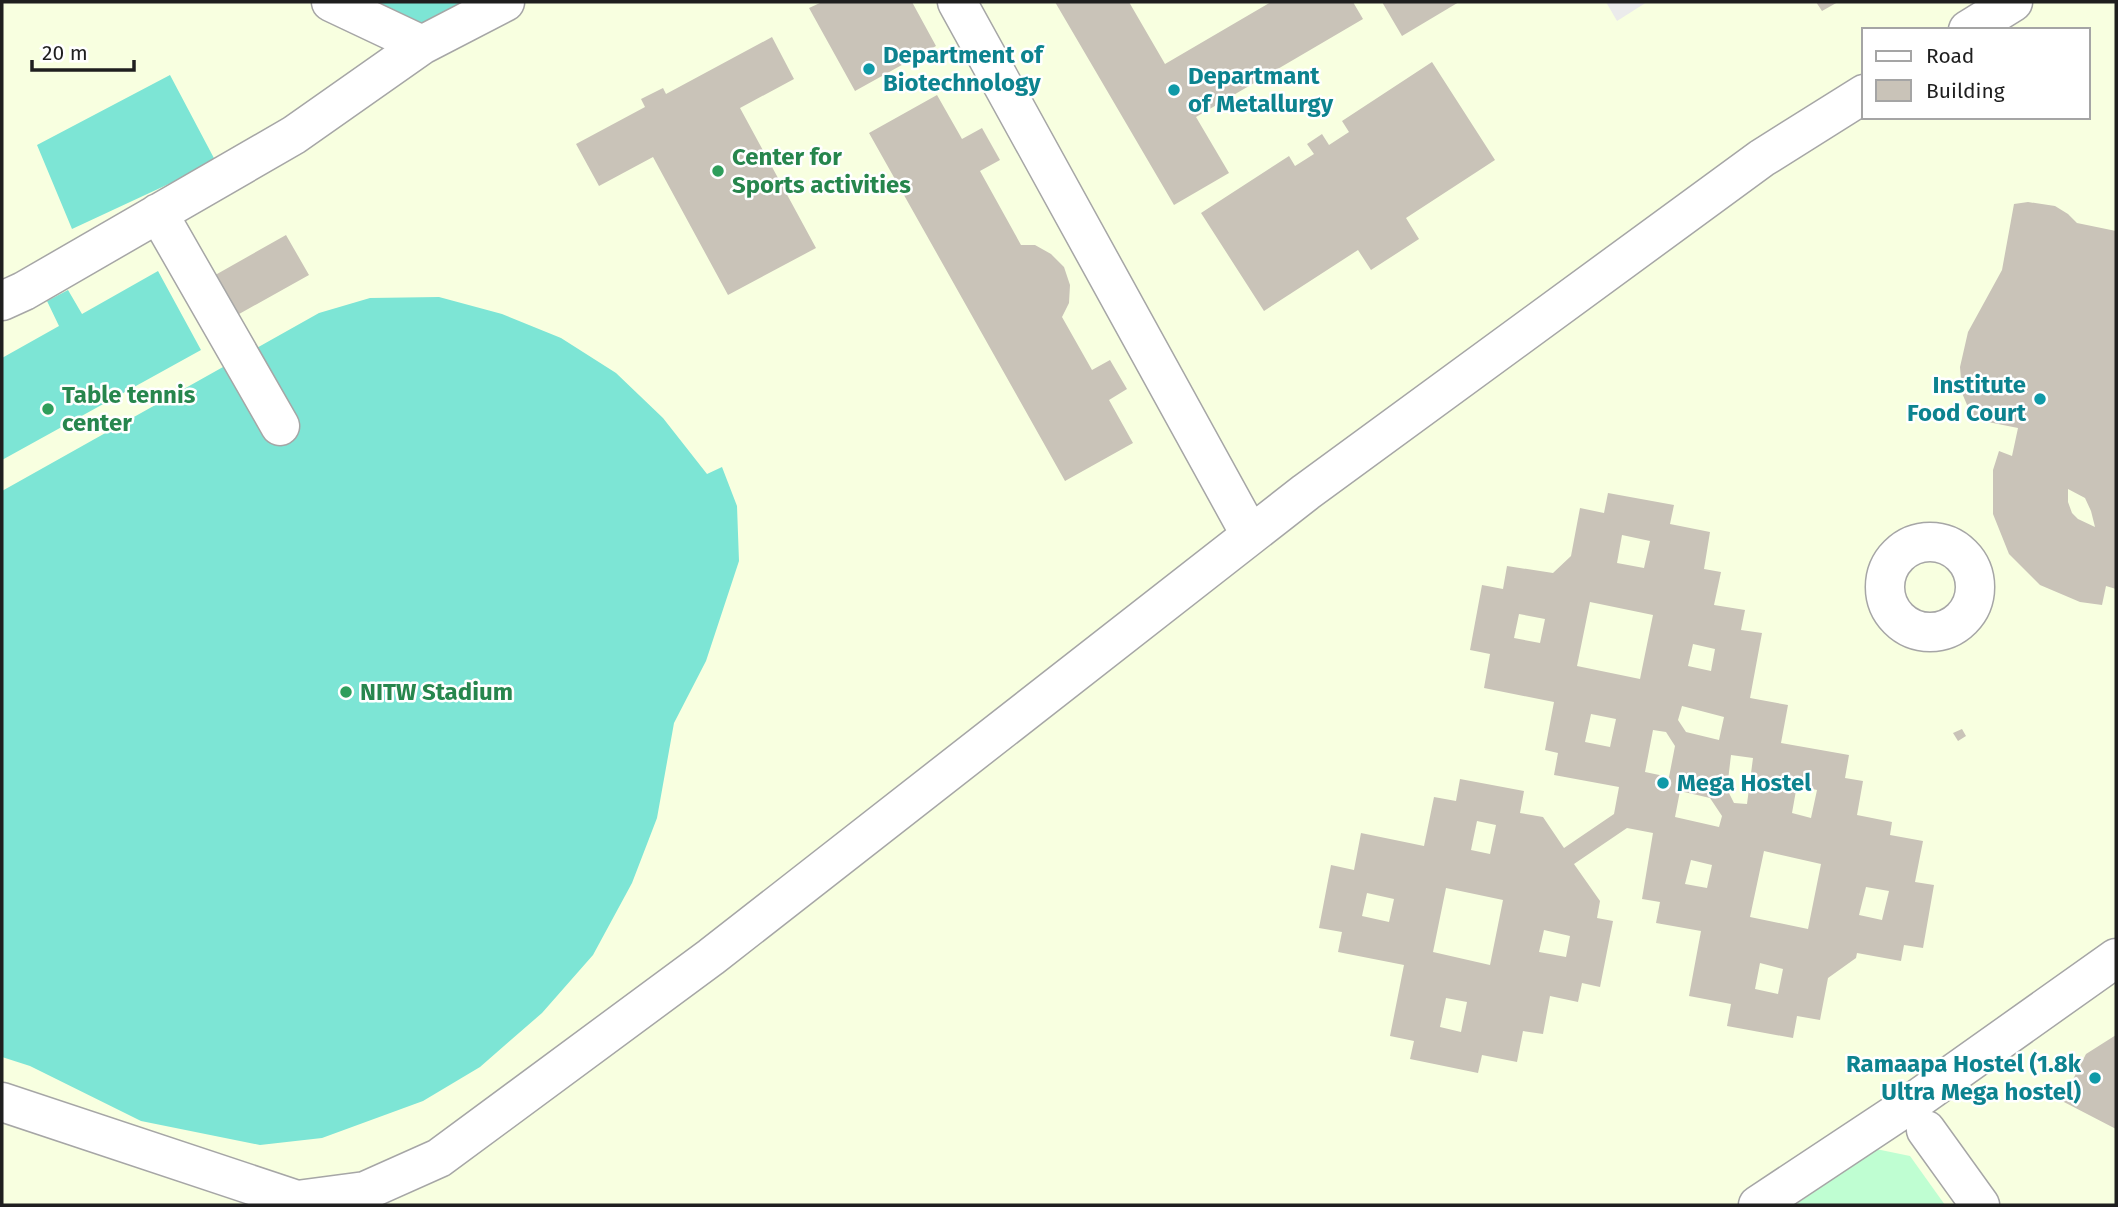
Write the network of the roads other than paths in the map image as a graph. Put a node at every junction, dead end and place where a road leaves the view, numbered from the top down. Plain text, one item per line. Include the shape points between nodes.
1 (331, 2) edge
2 (505, 2) edge
3 (957, 2) edge
4 (2013, 2) edge
5 (1971, 28) edge
6 (422, 45) junction
7 (1862, 95) edge
8 (158, 214) junction
9 (2, 301) edge
10 (280, 426) dead end
11 (1250, 534) junction
12 (2116, 958) edge
13 (2, 1102) edge
14 (1926, 1130) dead end
15 (1758, 1205) edge
16 (1980, 1205) edge

1 - 6 street
2 - 6 street
3 - 11 street
4 - 5 street
6 - 8 street via 294,135
7 - 11 street via 1762,158
8 - 9 street
8 - 10 street
11 - 13 street via 711,957 427,1164 365,1191 297,1199
12 - 15 street
14 - 16 street

